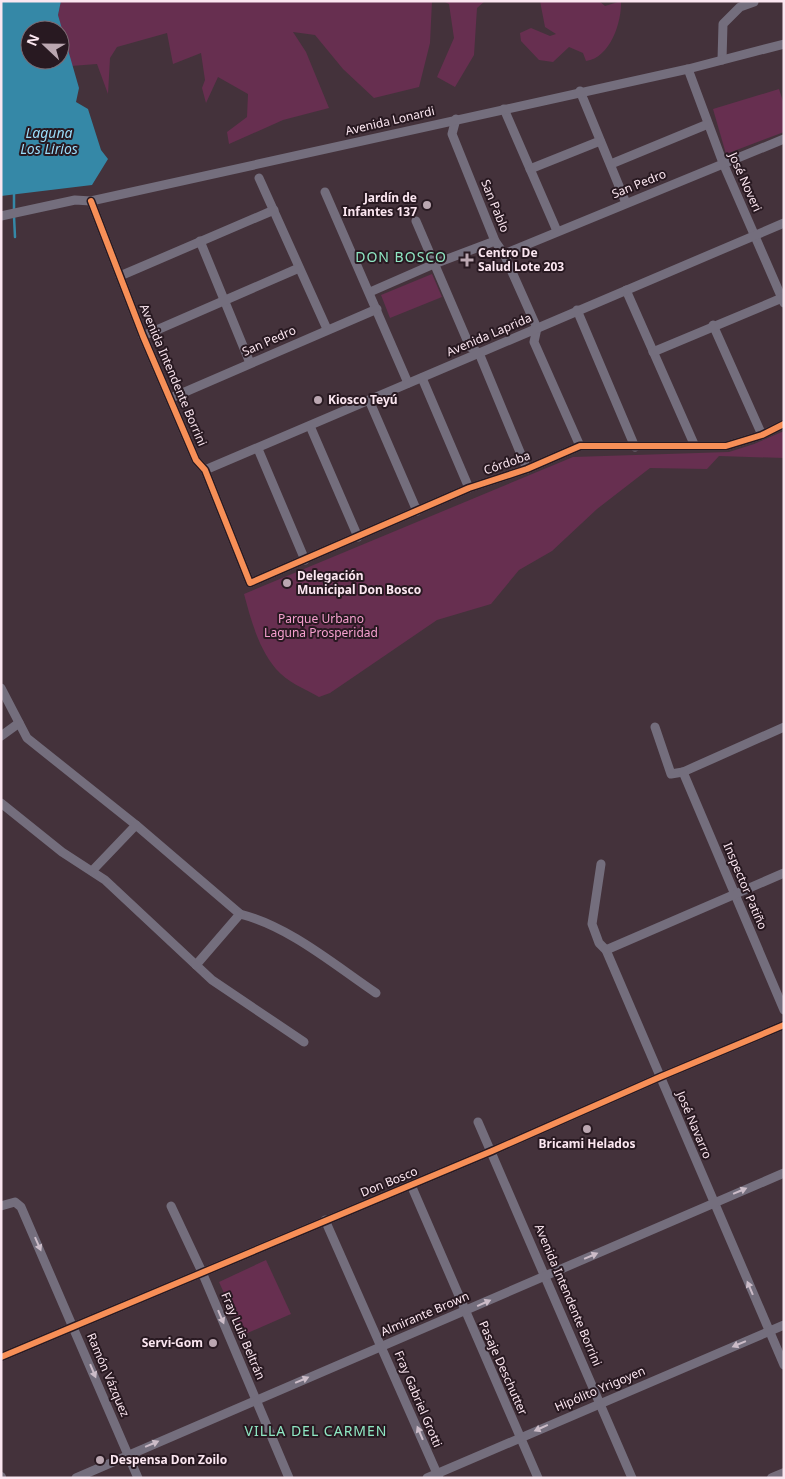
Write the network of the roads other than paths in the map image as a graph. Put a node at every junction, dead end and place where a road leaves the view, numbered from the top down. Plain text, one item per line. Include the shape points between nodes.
1 (754, 2) edge
2 (784, 44) edge
3 (722, 60) junction
4 (688, 69) junction
5 (580, 91) junction
6 (504, 109) junction
7 (456, 118) junction
8 (708, 124) junction
9 (784, 140) edge
10 (600, 141) junction
11 (722, 163) junction
12 (610, 164) junction
13 (530, 169) junction
14 (259, 178) dead end
15 (325, 192) dead end
16 (91, 201) junction
17 (626, 203) junction
18 (274, 210) junction
19 (1, 216) edge
20 (416, 221) dead end
21 (784, 222) edge
22 (557, 231) junction
23 (755, 236) junction
24 (495, 241) junction
25 (200, 242) junction
26 (504, 254) junction
27 (434, 264) junction
28 (299, 268) junction
29 (120, 276) junction
30 (626, 290) junction
31 (370, 292) junction
32 (224, 300) junction
33 (783, 300) edge
34 (377, 309) junction
35 (577, 310) junction
36 (713, 325) junction
37 (537, 328) junction
38 (327, 330) junction
39 (143, 336) junction
40 (653, 352) junction
41 (479, 353) junction
42 (250, 363) junction
43 (422, 378) junction
44 (408, 383) junction
45 (171, 398) junction
46 (369, 400) junction
47 (784, 424) edge
48 (310, 426) junction
49 (762, 435) junction
50 (694, 444) junction
51 (580, 446) junction
52 (635, 447) junction
53 (258, 449) junction
54 (527, 469) junction
55 (205, 470) junction
56 (469, 488) junction
57 (417, 511) junction
58 (358, 537) junction
59 (306, 560) junction
60 (250, 583) joint
61 (1, 688) edge
62 (19, 723) junction
63 (655, 727) dead end
64 (784, 728) edge
65 (1, 736) edge
66 (683, 772) junction
67 (1, 803) edge
68 (136, 825) junction
69 (602, 864) dead end
70 (92, 871) junction
71 (784, 873) edge
72 (735, 894) junction
73 (240, 914) junction
74 (606, 950) junction
75 (196, 965) junction
76 (376, 993) dead end
77 (784, 1010) edge
78 (784, 1025) edge
79 (304, 1042) dead end
80 (660, 1077) junction
81 (478, 1122) dead end
82 (492, 1151) junction
83 (784, 1173) edge
84 (411, 1185) junction
85 (714, 1203) junction
86 (1, 1206) edge
87 (171, 1206) dead end
88 (326, 1220) junction
89 (202, 1272) junction
90 (546, 1275) junction
91 (464, 1312) junction
92 (784, 1325) edge
93 (74, 1326) junction
94 (769, 1332) junction
95 (382, 1346) junction
96 (1, 1357) edge
97 (784, 1365) edge
98 (257, 1399) junction
99 (600, 1402) junction
100 (521, 1437) junction
101 (128, 1454) junction
102 (784, 1473) edge
103 (438, 1476) edge
104 (76, 1478) edge
105 (138, 1478) edge
106 (289, 1478) edge
107 (427, 1478) edge
108 (538, 1478) edge
109 (632, 1478) edge
110 (772, 1478) edge

1 - 3 street via 740,7 723,24
2 - 3 street, Avenida Lonardi
3 - 4 street, Avenida Lonardi
4 - 5 street, Avenida Lonardi
4 - 8 street, José Noveri
5 - 6 street, Avenida Lonardi
5 - 10 street
6 - 7 street, Avenida Lonardi
6 - 13 street
7 - 16 street, Avenida Lonardi
7 - 24 street, San Pablo via 452,134
8 - 11 street, José Noveri
8 - 12 street
9 - 11 street, San Pedro
10 - 12 street
10 - 13 street
11 - 17 street, San Pedro
11 - 23 street, José Noveri
12 - 17 street
13 - 22 street
14 - 18 street
15 - 31 street
16 - 19 street, Avenida Lonardi via 75,200
16 - 29 street, Avenida Intendente Borrini
17 - 22 street, San Pedro
18 - 25 street
18 - 28 street
20 - 27 street
21 - 23 street, Avenida Laprida
22 - 26 street, San Pedro
23 - 30 street, Avenida Laprida
23 - 33 street, José Noveri
24 - 26 street, San Pablo
24 - 27 street
25 - 29 street
25 - 32 street
26 - 37 street, San Pablo
27 - 31 street
27 - 41 street via 470,346
28 - 32 street
28 - 38 street
29 - 39 street, Avenida Intendente Borrini
30 - 35 street, Avenida Laprida
30 - 40 street
31 - 34 street
32 - 39 street
32 - 42 street
33 - 36 street
34 - 38 street, San Pedro
34 - 44 street
35 - 37 street, Avenida Laprida
35 - 52 street
36 - 40 street
36 - 49 street
37 - 41 street, Avenida Laprida
37 - 51 street via 534,342
38 - 42 street, San Pedro
39 - 45 street, Avenida Intendente Borrini
40 - 50 street
41 - 43 street, Avenida Laprida
41 - 54 street
42 - 45 street, San Pedro
43 - 44 street, Avenida Laprida
43 - 56 street
44 - 46 street, Avenida Laprida
45 - 55 street, Avenida Intendente Borrini via 196,460
46 - 48 street, Avenida Laprida
46 - 57 street
47 - 49 street, Córdoba
48 - 53 street, Avenida Laprida
48 - 58 street
49 - 50 street, Córdoba via 726,446
50 - 52 street, Córdoba
51 - 52 street, Córdoba
51 - 54 street, Córdoba
53 - 55 street, Avenida Laprida
53 - 59 street
54 - 56 street, Córdoba
55 - 60 street, Avenida Intendente Borrini
56 - 57 street, Córdoba
57 - 58 street, Córdoba
58 - 59 street, Córdoba
59 - 60 street, Córdoba
61 - 62 street
62 - 65 street
62 - 68 street via 27,738
63 - 66 street via 671,774
64 - 66 street
66 - 72 street, Inspector Patiño
67 - 70 street via 62,852
68 - 70 street
68 - 73 street
69 - 74 street, José Navarro via 592,924 599,943
70 - 75 street via 106,880
71 - 72 street
72 - 74 street
72 - 77 street, Inspector Patiño
73 - 75 street
73 - 76 street via 259,919 290,936
74 - 80 street, José Navarro
75 - 79 street via 212,980
78 - 80 street, Don Bosco
80 - 82 street, Don Bosco
80 - 85 street, José Navarro
81 - 82 street, Avenida Intendente Borrini
82 - 84 street, Don Bosco
82 - 90 street, Avenida Intendente Borrini
85 -> 83 street, Almirante Brown
84 - 88 street, Don Bosco
84 - 91 street, Pasaje Deschutter
90 -> 85 street, Almirante Brown
94 -> 85 street, José Navarro
86 -> 93 street, Ramón Vázquez via 15,1202 21,1207
87 - 89 street, Fray Luis Beltrán
88 - 89 street, Don Bosco
88 - 95 street, Fray Gabriel Grotti
89 - 93 street, Don Bosco
89 -> 98 street, Fray Luis Beltrán
91 -> 90 street, Almirante Brown
90 - 99 street, Avenida Intendente Borrini
91 - 95 street, Almirante Brown
91 - 100 street, Pasaje Deschutter
92 - 94 street, Hipólito Yrigoyen
93 - 96 street, Don Bosco
93 -> 101 street, Ramón Vázquez
94 - 97 street, José Navarro
94 -> 99 street, Hipólito Yrigoyen
98 -> 95 street, Almirante Brown
103 -> 95 street, Fray Gabriel Grotti
101 -> 98 street, Almirante Brown
98 - 106 street, Fray Luis Beltrán
99 -> 100 street, Hipólito Yrigoyen
99 - 109 street, Avenida Intendente Borrini
100 - 103 street, Hipólito Yrigoyen
100 - 108 street, Pasaje Deschutter
101 - 104 street, Almirante Brown
101 - 105 street, Ramón Vázquez
102 - 110 main road
103 - 107 street, Hipólito Yrigoyen

